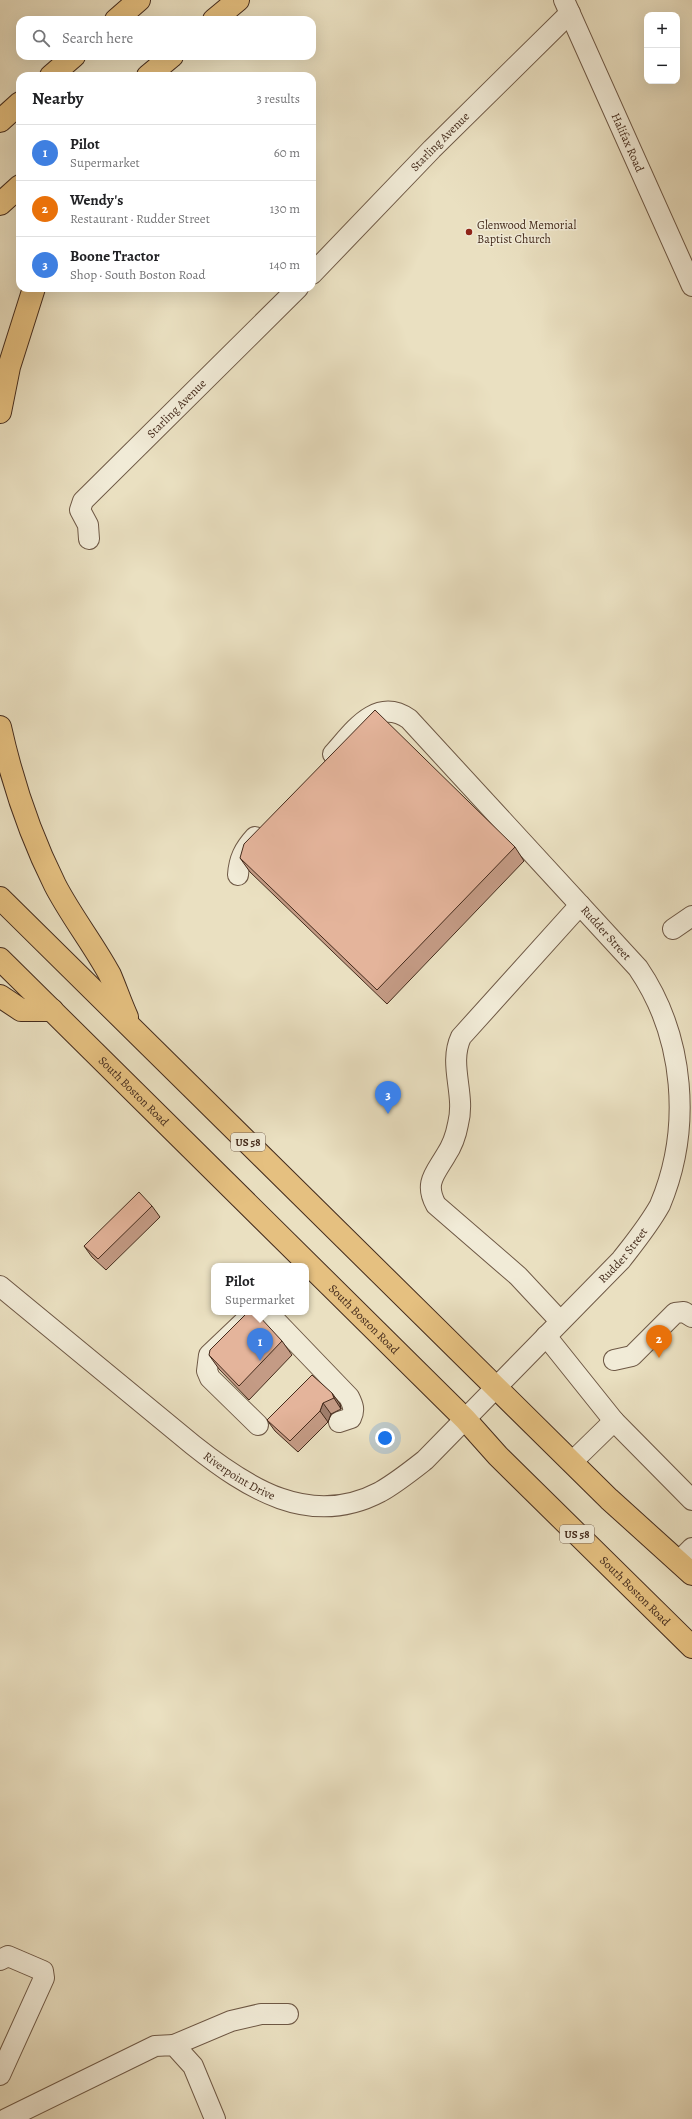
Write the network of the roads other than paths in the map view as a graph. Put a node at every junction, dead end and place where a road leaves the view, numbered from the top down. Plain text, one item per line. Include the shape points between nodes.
1 (139, 0) edge
2 (238, 0) edge
3 (245, 0) edge
4 (567, 7) edge
5 (121, 16) edge
6 (219, 16) edge
7 (228, 16) edge
8 (69, 60) edge
9 (167, 60) edge
10 (183, 60) edge
11 (56, 72) edge
12 (153, 72) edge
13 (171, 72) edge
14 (16, 107) edge
15 (0, 121) edge
16 (16, 190) edge
17 (0, 204) edge
18 (316, 270) edge
19 (692, 286) edge
20 (33, 292) edge
21 (294, 292) edge
22 (0, 412) edge
23 (89, 539) dead end
24 (0, 727) edge
25 (321, 768) edge
26 (268, 824) edge
27 (238, 876) dead end
28 (0, 898) edge
29 (580, 905) junction
30 (692, 916) edge
31 (673, 929) dead end
32 (0, 959) edge
33 (0, 996) edge
34 (52, 1010) junction
35 (130, 1026) junction
36 (307, 1263) edge
37 (309, 1265) edge
38 (0, 1286) edge
39 (253, 1315) edge
40 (268, 1315) edge
41 (692, 1316) edge
42 (560, 1321) junction
43 (546, 1336) junction
44 (614, 1360) dead end
45 (496, 1387) junction
46 (465, 1419) junction
47 (614, 1420) junction
48 (338, 1422) dead end
49 (258, 1425) dead end
50 (572, 1462) junction
51 (692, 1500) edge
52 (688, 1561) edge
53 (692, 1647) edge
54 (0, 1960) edge
55 (288, 2014) dead end
56 (174, 2045) junction
57 (0, 2075) edge
58 (6, 2119) edge
59 (215, 2119) edge

1 - 5 highway
2 - 6 highway
3 - 7 highway
4 - 18 street, Starling Avenue
4 - 19 street, Halifax Road
8 - 11 highway
9 - 12 highway
10 - 13 highway
14 - 15 highway
16 - 17 highway
20 - 22 highway via 9,367
21 - 23 street, Starling Avenue via 83,501 80,510 88,525
24 - 35 highway via 20,800 39,850 55,885 110,975
25 - 29 street, Rudder Street via 363,721 384,711 402,714
26 - 27 street via 243,853
28 - 35 highway, US 58
29 - 42 street, Rudder Street via 638,968 663,1010 679,1059 684,1116 672,1178 647,1227 621,1260
29 - 42 street via 461,1037 456,1048 455,1060 461,1098 460,1118 447,1155 434,1173 430,1184 436,1205 518,1276
30 - 31 street
32 - 34 highway, South Boston Road
33 - 34 highway via 22,1010
34 - 36 highway, South Boston Road / US 58
35 - 45 highway, US 58
37 - 46 highway, South Boston Road / US 58
38 - 46 street, Riverpoint Drive via 219,1465 274,1497 318,1506 355,1501 379,1492 425,1460
39 - 49 street via 209,1355 207,1371 210,1378
40 - 48 street via 349,1397 354,1412 351,1418
41 - 44 street via 684,1312 675,1313 632,1356
42 - 43 street, Rudder Street
43 - 45 street, Rudder Street
43 - 47 street
45 - 46 street, Riverpoint Drive
45 - 50 highway, US 58
46 - 53 highway, South Boston Road / US 58 via 498,1456
47 - 50 street
47 - 51 street
50 - 52 highway, US 58 via 609,1499
54 - 57 street via 8,1956 44,1971 44,1978
55 - 56 street via 261,2014 232,2021
56 - 58 street via 155,2046
56 - 59 street via 193,2066

